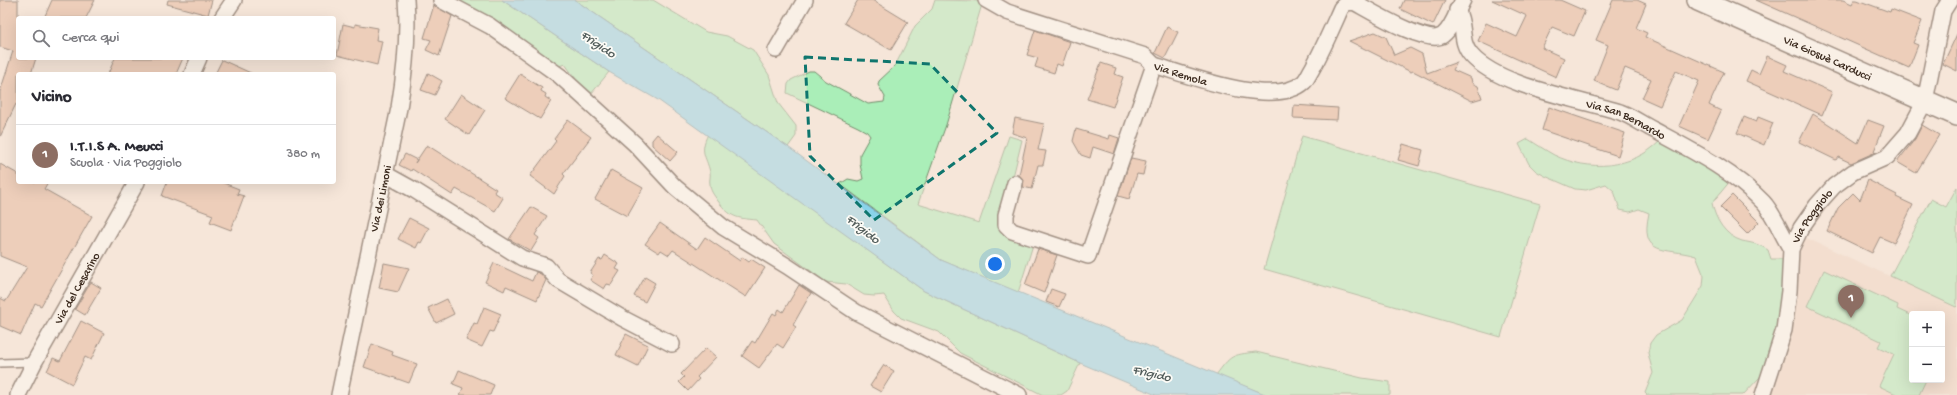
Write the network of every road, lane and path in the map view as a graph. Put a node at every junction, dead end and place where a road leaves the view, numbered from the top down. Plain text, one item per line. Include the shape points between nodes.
1 (234, 0) edge
2 (406, 0) edge
3 (441, 0) edge
4 (805, 0) edge
5 (986, 0) edge
6 (1698, 0) edge
7 (1944, 4) edge
8 (1460, 5) edge
9 (223, 16) edge
10 (776, 50) dead end
11 (198, 60) edge
12 (1154, 65) junction
13 (193, 72) edge
14 (1925, 101) junction
15 (1957, 114) edge
16 (385, 174) junction
17 (1015, 183) dead end
18 (136, 184) edge
19 (1791, 250) junction
20 (672, 344) dead end
21 (35, 361) junction
22 (0, 363) edge
23 (18, 395) edge
24 (339, 395) edge
25 (1019, 395) edge
26 (1764, 395) edge

1 - 9 street
2 - 16 street, Via dei Limoni via 408,24 403,82
3 - 25 street via 490,26 560,76 635,144 675,187 723,226 856,312
4 - 10 street
5 - 12 street via 1007,12 1145,56
6 - 14 main road, Via Giosuè Carducci
7 - 14 street, Via Poggiolo
8 - 12 street, Via Remola via 1446,32 1442,36 1434,37 1403,28 1354,2 1346,3 1341,8 1320,55 1304,82 1287,91 1243,90
8 - 19 street, Via San Bernardo via 1463,43 1482,65 1506,78 1621,113 1727,172 1764,203
11 - 13 street
12 - 17 street, Via Remola via 1088,256 1012,231 1006,226 1006,215
14 - 15 main road, Via Giosuè Carducci
14 - 19 street, Via Poggiolo via 1908,133 1887,157 1844,178 1817,205 1800,228
16 - 20 street via 522,258 546,266 558,280 622,318
16 - 24 street, Via dei Limoni
18 - 21 street, Via del Cesarino
19 - 26 street, Via Poggiolo via 1784,330
21 - 22 lane
21 - 23 street, Via del Cesarino

